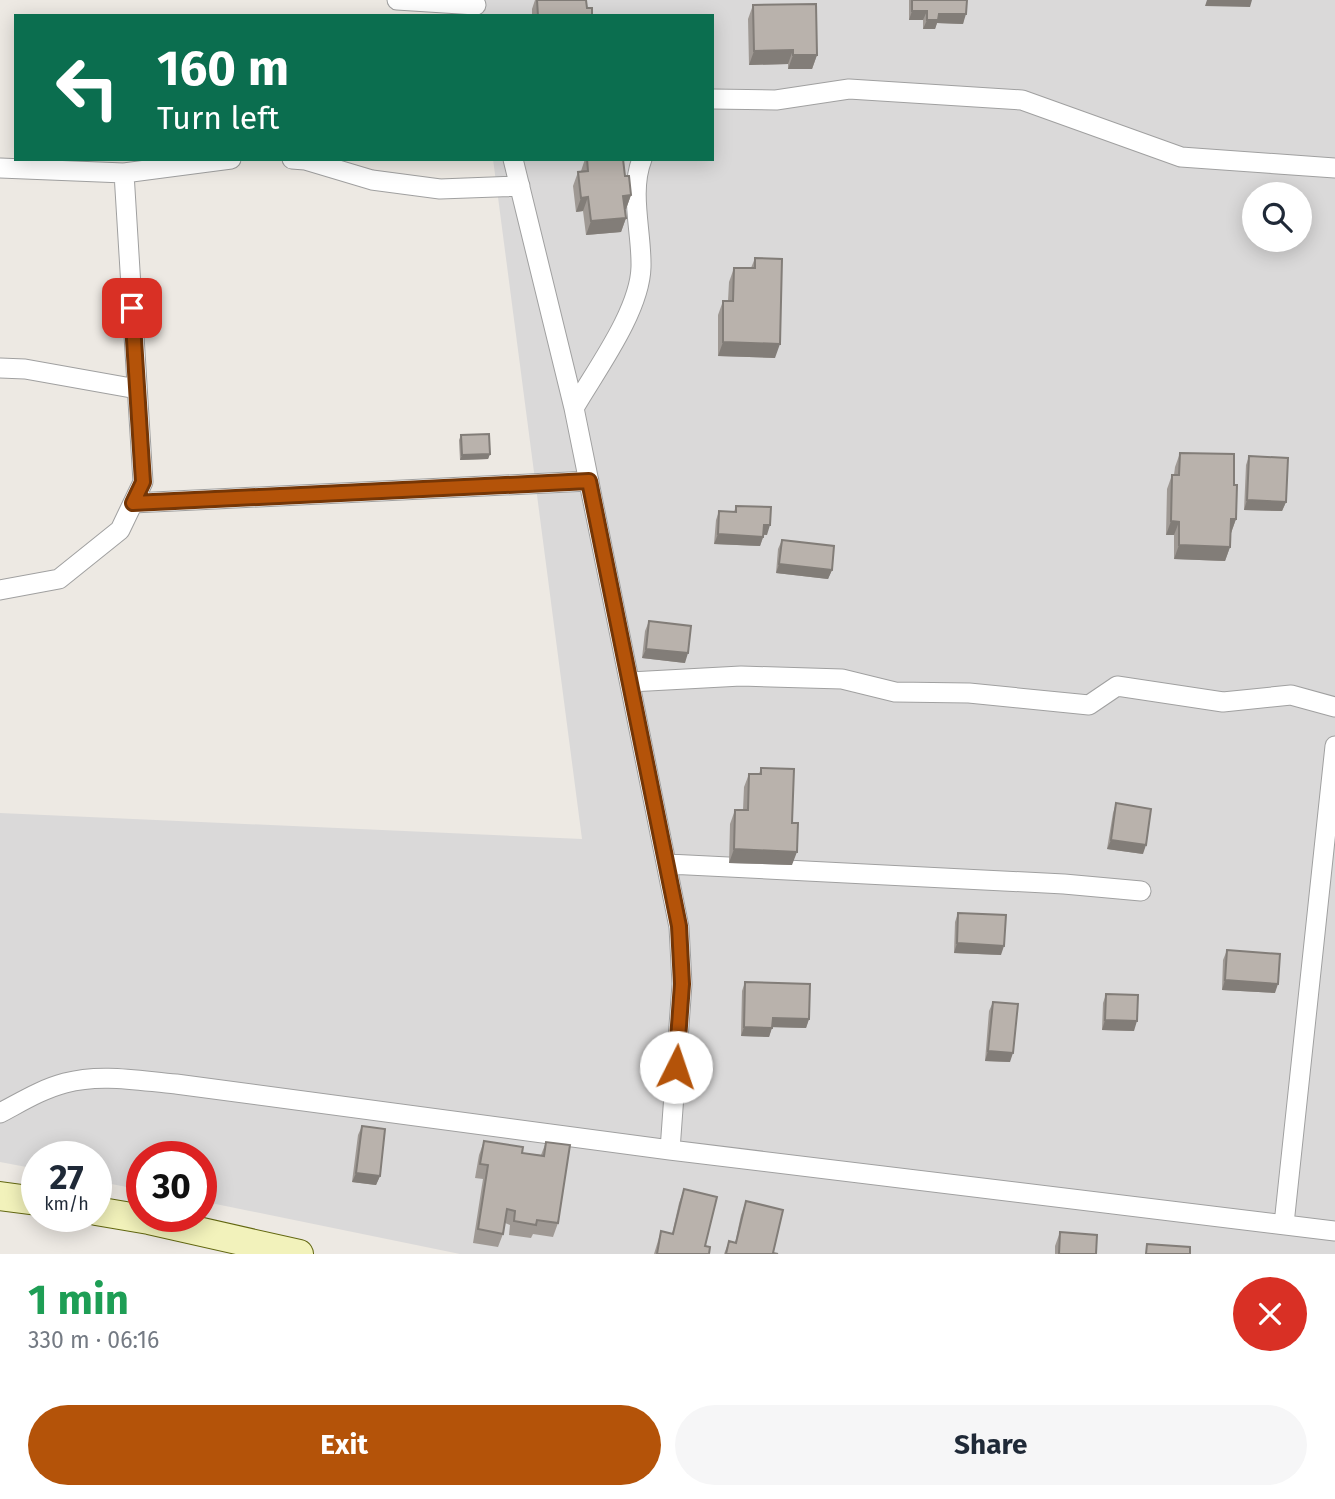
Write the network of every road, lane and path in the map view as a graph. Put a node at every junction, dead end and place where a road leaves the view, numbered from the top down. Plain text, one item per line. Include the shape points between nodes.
1 (397, 0) edge
2 (476, 7) edge
3 (714, 99) edge
4 (216, 161) edge
5 (308, 161) edge
6 (514, 161) edge
7 (642, 161) edge
8 (0, 168) edge
9 (1335, 168) edge
10 (124, 173) junction
11 (520, 186) junction
12 (0, 368) edge
13 (137, 389) junction
14 (574, 408) junction
15 (589, 481) junction
16 (133, 503) junction
17 (0, 590) edge
18 (630, 682) junction
19 (1335, 707) edge
20 (1335, 746) edge
21 (668, 864) junction
22 (1141, 891) dead end
23 (0, 1113) edge
24 (670, 1150) junction
25 (0, 1196) edge
26 (21, 1198) edge
27 (112, 1214) edge
28 (1284, 1224) junction
29 (1335, 1231) edge
30 (299, 1254) edge

1 - 2 street
3 - 9 street via 776,100 849,89 1022,100 1181,157
4 - 10 street
5 - 11 street via 372,180 440,189
6 - 11 street
7 - 14 street via 636,196 641,270 636,294 625,323
8 - 10 street
10 - 13 street
11 - 14 street
12 - 13 street
13 - 16 street via 143,482
14 - 15 street
15 - 16 street
15 - 18 street
16 - 17 street via 120,530 59,579
18 - 19 street via 842,679 895,692 969,693 1089,705 1117,686 1223,702 1291,695
18 - 21 street
20 - 28 street
21 - 22 street
21 - 24 street via 679,926 682,984
23 - 24 street via 68,1082 116,1079
24 - 28 street
25 - 26 street
27 - 30 street
28 - 29 street

